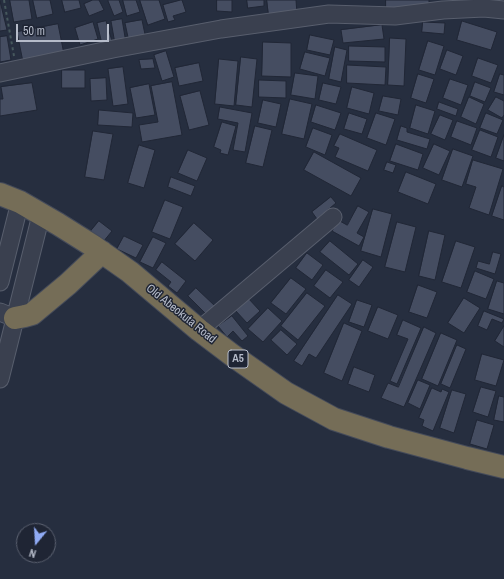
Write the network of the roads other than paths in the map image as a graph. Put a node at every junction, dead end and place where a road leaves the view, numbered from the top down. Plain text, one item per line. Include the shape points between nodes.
1 (504, 10) edge
2 (8, 71) edge
3 (0, 194) edge
4 (20, 202) junction
5 (41, 215) junction
6 (333, 217) dead end
7 (102, 252) junction
8 (0, 282) edge
9 (8, 315) edge
10 (199, 330) junction
11 (0, 379) edge
12 (504, 467) edge

1 - 2 street via 443,10 395,16 329,14 221,29
3 - 4 highway, Old Abeokuta Road / A5
4 - 5 highway, Old Abeokuta Road / A5
4 - 8 street
5 - 7 highway, Old Abeokuta Road / A5
5 - 9 street
6 - 10 street
7 - 9 highway via 32,314
7 - 10 highway, Old Abeokuta Road / A5
9 - 11 street
10 - 12 highway, Old Abeokuta Road / A5 via 286,393 334,419 389,437

